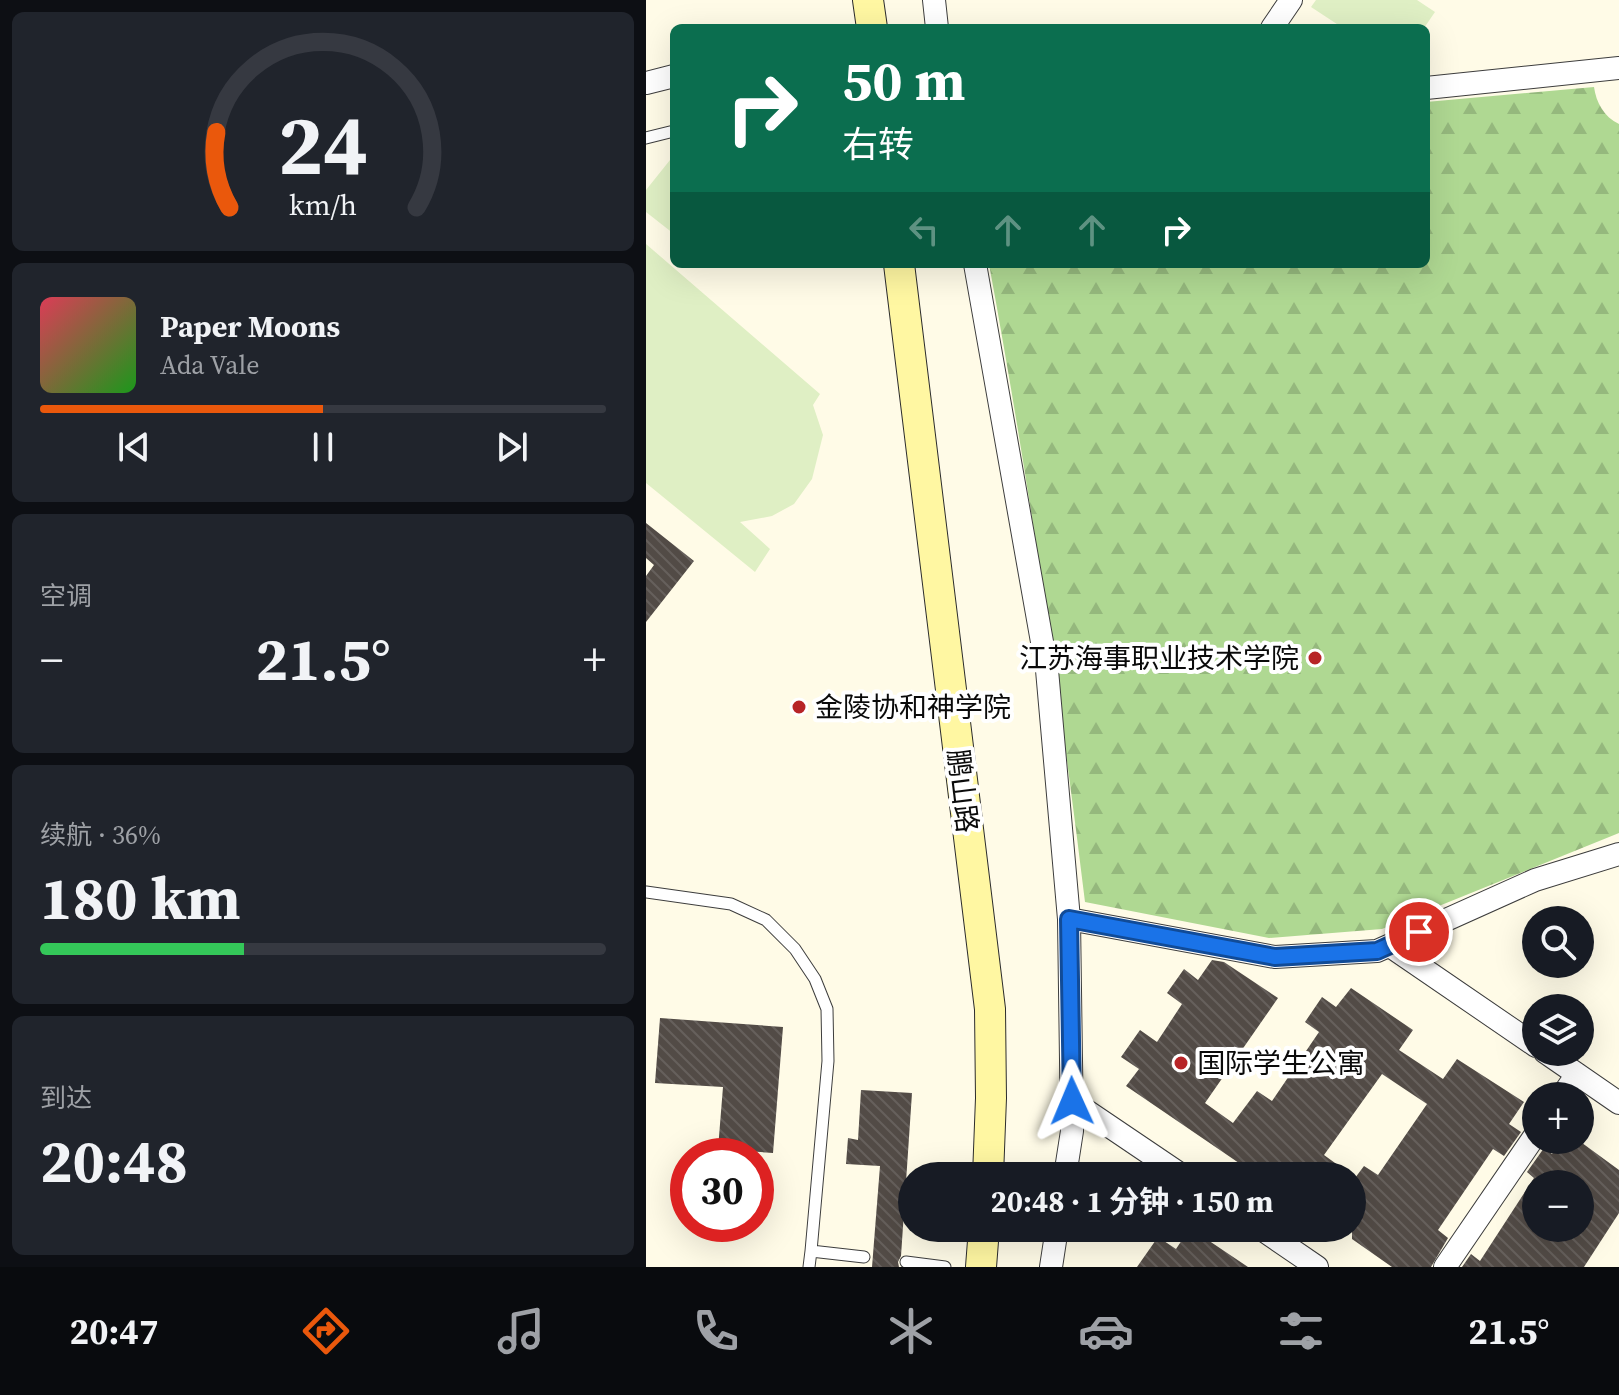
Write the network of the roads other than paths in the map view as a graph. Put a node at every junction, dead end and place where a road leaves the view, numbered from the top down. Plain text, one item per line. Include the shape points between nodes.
1 (934, 0) edge
2 (1291, 0) edge
3 (937, 24) edge
4 (1275, 24) edge
5 (1619, 68) edge
6 (670, 77) edge
7 (646, 83) edge
8 (1430, 88) edge
9 (670, 132) edge
10 (646, 138) edge
11 (899, 268) edge
12 (976, 268) edge
13 (1619, 854) edge
14 (646, 892) edge
15 (1069, 919) junction
16 (1390, 946) junction
17 (1522, 1036) edge
18 (1565, 1066) edge
19 (1577, 1074) junction
20 (1572, 1082) edge
21 (1072, 1101) junction
22 (1619, 1103) edge
23 (1522, 1154) edge
24 (989, 1162) edge
25 (1067, 1162) edge
26 (1162, 1162) edge
27 (983, 1242) edge
28 (1055, 1242) edge
29 (1280, 1242) edge
30 (811, 1251) junction
31 (864, 1257) dead end
32 (906, 1262) dead end
33 (809, 1267) edge
34 (945, 1267) edge
35 (981, 1267) edge
36 (1051, 1267) edge
37 (1317, 1267) edge
38 (1445, 1267) edge

1 - 3 street
2 - 4 street
5 - 8 street
6 - 7 street
9 - 10 lane
11 - 24 street, 鹏山路 via 990,1009
12 - 15 street via 1047,670
13 - 16 street via 1535,880
14 - 30 lane via 731,904 766,920 815,979 827,1009 828,1061
15 - 16 street via 1275,957
15 - 21 street
16 - 17 street
18 - 19 street
19 - 20 street
19 - 22 street
21 - 25 street
21 - 26 street
23 - 38 street
27 - 35 street
28 - 36 street
29 - 37 street
30 - 31 lane
30 - 33 lane
32 - 34 lane

